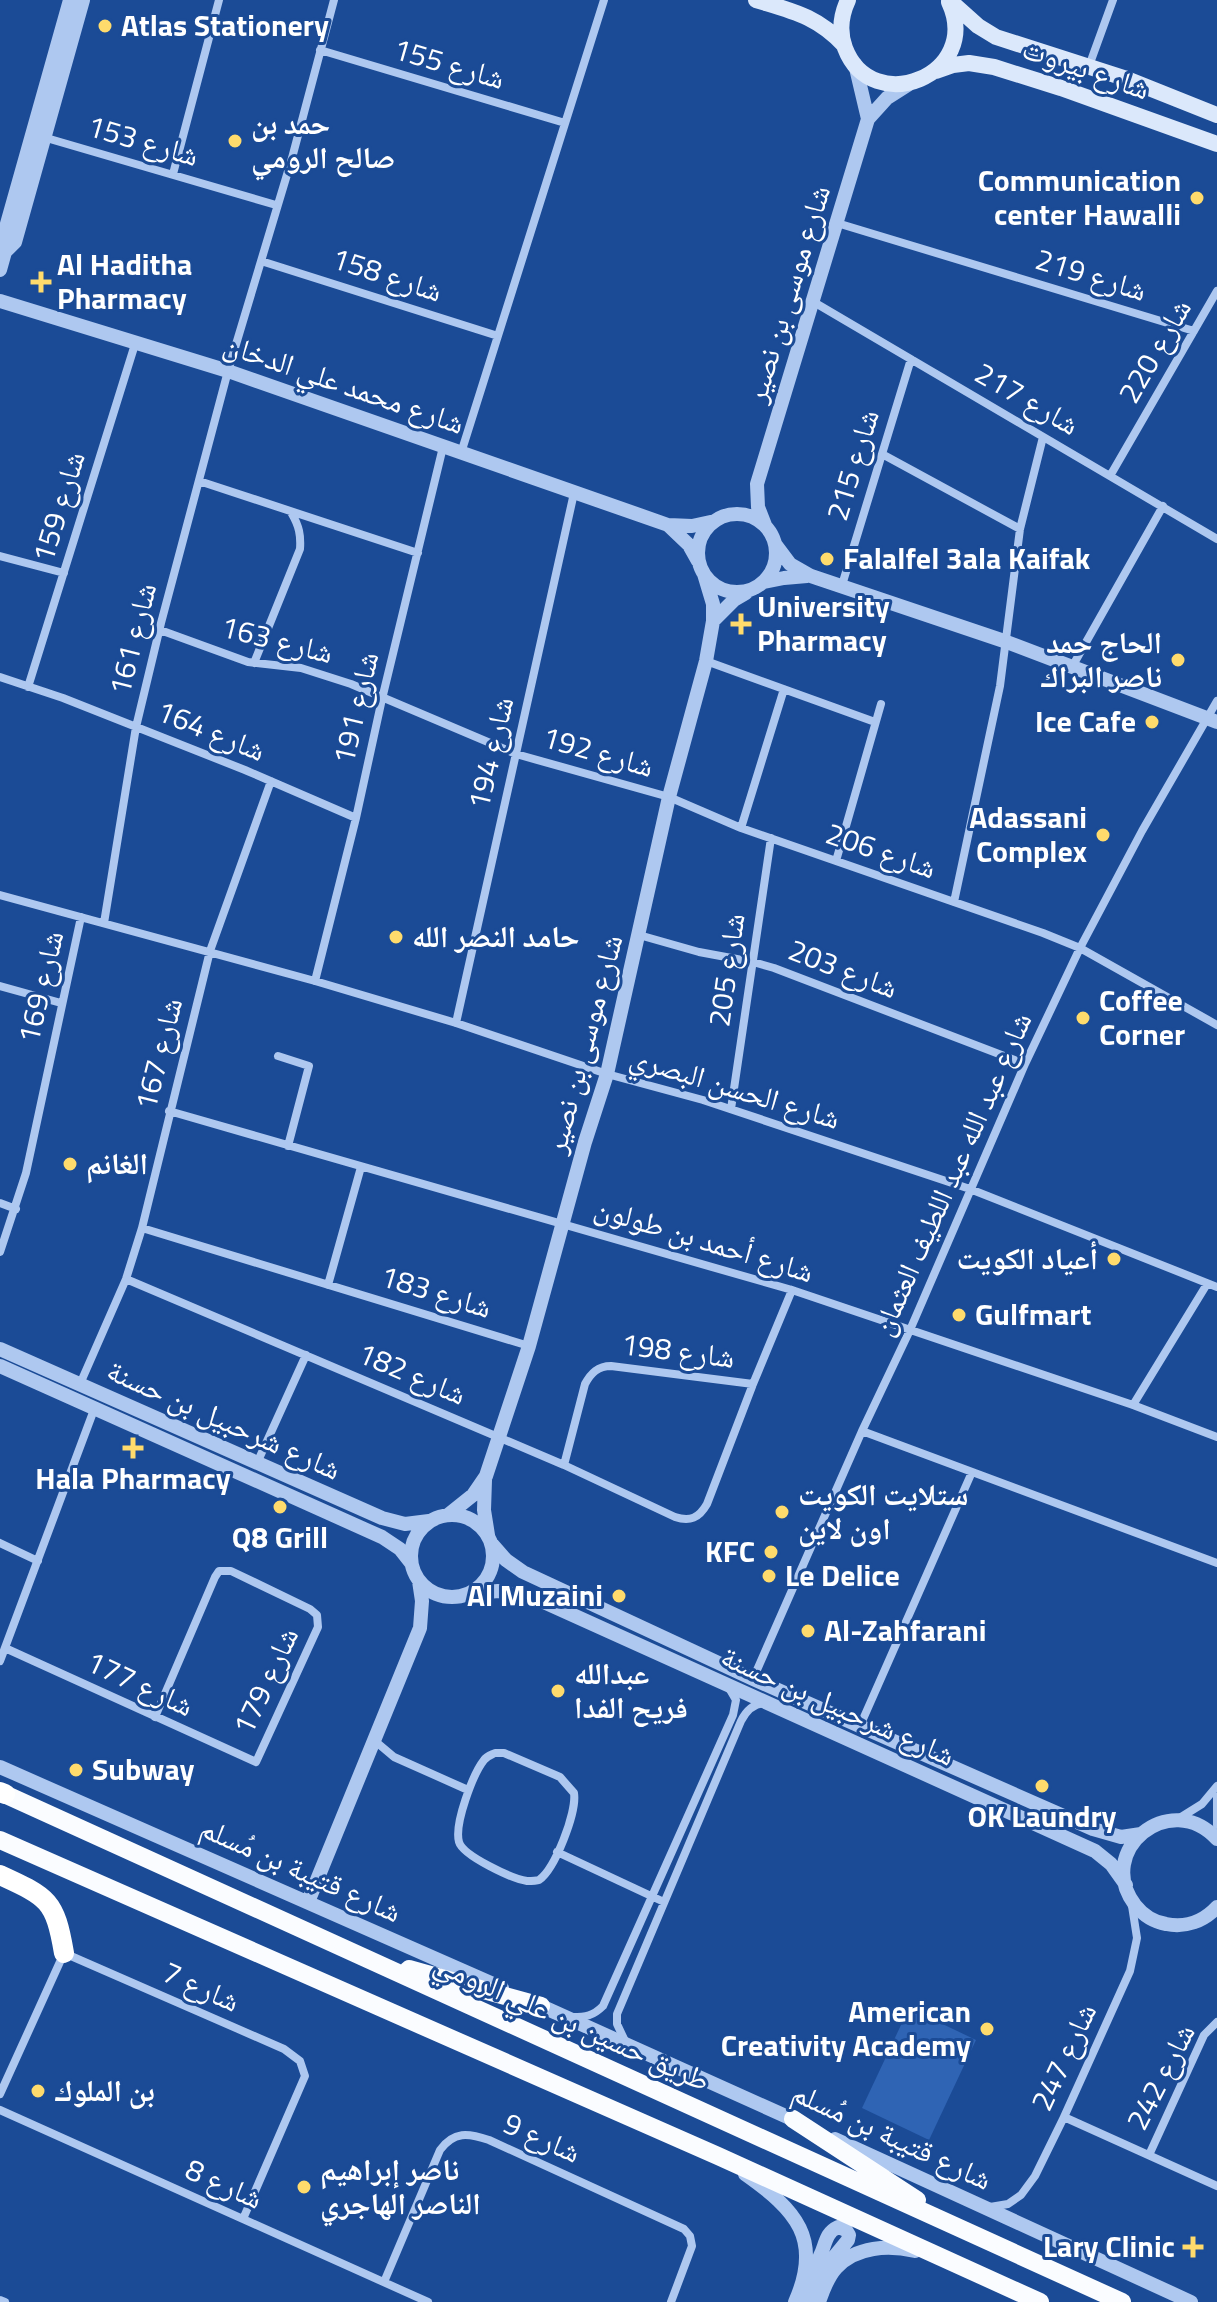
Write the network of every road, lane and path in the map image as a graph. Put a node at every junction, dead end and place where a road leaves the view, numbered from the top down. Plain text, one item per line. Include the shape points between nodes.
1 (70, 0) edge
2 (83, 0) edge
3 (219, 0) edge
4 (334, 0) edge
5 (604, 0) edge
6 (756, 0) edge
7 (848, 0) edge
8 (948, 0) edge
9 (1113, 0) edge
10 (844, 45) junction
11 (320, 50) junction
12 (855, 64) junction
13 (1089, 66) junction
14 (936, 71) junction
15 (1135, 82) junction
16 (910, 83) junction
17 (1174, 96) junction
18 (1125, 111) junction
19 (1217, 115) edge
20 (868, 119) junction
21 (565, 123) junction
22 (1169, 126) junction
23 (43, 137) junction
24 (1217, 144) edge
25 (173, 174) junction
26 (276, 205) junction
27 (837, 223) junction
28 (2, 251) edge
29 (261, 261) junction
30 (0, 270) edge
31 (1217, 291) edge
32 (0, 301) edge
33 (812, 301) junction
34 (1214, 303) edge
35 (1194, 331) junction
36 (498, 336) junction
37 (136, 341) junction
38 (911, 359) junction
39 (228, 371) junction
40 (1043, 437) junction
41 (443, 447) junction
42 (461, 453) junction
43 (882, 454) junction
44 (1110, 476) junction
45 (199, 481) junction
46 (757, 484) junction
47 (574, 493) junction
48 (1163, 506) junction
49 (292, 513) junction
50 (721, 518) junction
51 (668, 525) junction
52 (765, 525) junction
53 (1020, 529) junction
54 (1217, 539) edge
55 (775, 544) junction
56 (418, 553) junction
57 (0, 556) edge
58 (702, 569) junction
59 (64, 573) junction
60 (811, 576) junction
61 (759, 585) junction
62 (842, 585) junction
63 (713, 621) junction
64 (160, 630) junction
65 (1004, 641) junction
66 (706, 661) junction
67 (254, 663) junction
68 (1072, 667) junction
69 (0, 677) edge
70 (28, 687) junction
71 (784, 689) junction
72 (382, 699) junction
73 (1217, 701) edge
74 (881, 704) dead end
75 (1212, 720) edge
76 (875, 722) junction
77 (136, 727) junction
78 (516, 754) junction
79 (271, 781) junction
80 (669, 797) junction
81 (356, 818) junction
82 (741, 828) junction
83 (771, 838) junction
84 (836, 861) junction
85 (0, 895) edge
86 (954, 902) junction
87 (81, 917) junction
88 (104, 923) junction
89 (639, 935) junction
90 (1080, 948) junction
91 (210, 951) junction
92 (753, 962) junction
93 (315, 981) junction
94 (0, 986) edge
95 (61, 1003) junction
96 (456, 1023) junction
97 (1217, 1025) edge
98 (278, 1056) dead end
99 (1025, 1064) junction
100 (607, 1074) junction
101 (731, 1109) junction
102 (169, 1111) junction
103 (288, 1146) junction
104 (361, 1167) junction
105 (970, 1189) junction
106 (0, 1203) edge
107 (16, 1209) junction
108 (564, 1223) junction
109 (142, 1228) junction
110 (0, 1252) edge
111 (126, 1279) junction
112 (1207, 1284) junction
113 (328, 1285) junction
114 (1217, 1287) edge
115 (792, 1290) junction
116 (910, 1330) junction
117 (529, 1346) junction
118 (0, 1349) edge
119 (306, 1355) junction
120 (0, 1366) edge
121 (80, 1384) junction
122 (753, 1384) junction
123 (1133, 1405) junction
124 (95, 1407) junction
125 (862, 1431) junction
126 (1217, 1437) edge
127 (499, 1438) junction
128 (257, 1463) junction
129 (564, 1465) junction
130 (972, 1472) junction
131 (486, 1476) junction
132 (448, 1515) junction
133 (692, 1519) joint
134 (429, 1521) junction
135 (490, 1540) junction
136 (0, 1543) edge
137 (38, 1561) junction
138 (411, 1563) junction
139 (1217, 1563) edge
140 (419, 1581) junction
141 (465, 1595) junction
142 (420, 1628) junction
143 (5, 1648) junction
144 (0, 1661) edge
145 (753, 1679) junction
146 (727, 1685) junction
147 (767, 1703) junction
148 (155, 1717) junction
149 (860, 1726) junction
150 (375, 1741) junction
151 (256, 1762) joint
152 (0, 1767) edge
153 (1217, 1786) edge
154 (468, 1790) junction
155 (2, 1793) edge
156 (1217, 1797) edge
157 (1176, 1820) junction
158 (1217, 1825) edge
159 (1141, 1834) junction
160 (1217, 1839) edge
161 (0, 1840) edge
162 (557, 1852) junction
163 (0, 1875) edge
164 (1127, 1890) junction
165 (654, 1897) junction
166 (308, 1902) junction
167 (664, 1902) junction
168 (1217, 1907) edge
169 (1211, 1916) edge
170 (64, 1953) junction
171 (356, 1954) junction
172 (541, 2006) junction
173 (565, 2017) junction
174 (1217, 2022) edge
175 (627, 2045) junction
176 (0, 2094) edge
177 (0, 2110) edge
178 (1064, 2117) junction
179 (793, 2119) junction
180 (1149, 2155) junction
181 (718, 2156) junction
182 (1217, 2186) edge
183 (983, 2207) junction
184 (243, 2219) junction
185 (966, 2233) junction
186 (935, 2255) junction
187 (805, 2280) junction
188 (384, 2282) junction
189 (428, 2302) edge
190 (671, 2302) edge
191 (795, 2302) edge
192 (808, 2302) edge
193 (819, 2302) edge
194 (1040, 2302) edge
195 (1122, 2302) edge
196 (1191, 2302) edge

1 - 28 street
2 - 23 street
3 - 25 street
4 - 11 street, شارع 161
5 - 21 street
6 - 10 main road via 807,16
7 - 10 main road via 841,25
8 - 13 main road, شارع بيروت via 996,37
8 - 14 main road via 955,31 949,53
9 - 13 street
10 - 12 main road
11 - 21 street, شارع 155
11 - 26 street, شارع 161
12 - 16 main road via 880,81
12 - 20 street, شارع موسى بن نصير
13 - 15 main road, شارع بيروت
14 - 16 main road, شارع بيروت
14 - 18 main road, شارع بيروت via 969,63 994,67
15 - 17 main road, شارع بيروت
15 - 18 main road via 1141,100
16 - 20 street, شارع موسى بن نصير
17 - 19 main road, شارع بيروت
17 - 22 main road via 1160,109
18 - 22 main road, شارع بيروت
20 - 27 street, شارع موسى بن نصير
21 - 36 street
22 - 24 main road, شارع بيروت
23 - 25 street, شارع 153
23 - 28 street via 15,242
25 - 26 street, شارع 153
26 - 29 street, شارع 161
27 - 33 street, شارع موسى بن نصير
27 - 35 street, شارع 219
28 - 30 street
29 - 36 street, شارع 158
29 - 39 street, شارع 161
31 - 34 street, شارع 220
32 - 37 street, شارع محمد علي الدخان
33 - 38 street, شارع 217
33 - 46 street, شارع موسى بن نصير
34 - 35 street, شارع 220
35 - 44 street, شارع 220
36 - 42 street
37 - 39 street, شارع محمد علي الدخان
37 - 59 street, شارع 159
38 - 40 street, شارع 217
38 - 43 street, شارع 215
39 - 41 street, شارع محمد علي الدخان
39 - 45 street, شارع 161
40 - 44 street, شارع 217
40 - 53 street
41 - 42 street, شارع محمد علي الدخان
41 - 56 street, شارع 191
42 - 47 street, شارع محمد علي الدخان
43 - 53 street
43 - 62 street, شارع 215
44 - 48 street, شارع 217
45 - 49 street
45 - 64 street, شارع 161
46 - 50 street, شارع موسى بن نصير via 742,504
46 - 52 street, شارع موسى بن نصير
47 - 51 street, شارع محمد علي الدخان
47 - 78 street, شارع 194
48 - 54 street, شارع 217
48 - 68 street
49 - 56 street
49 - 67 street via 299,525 300,549
50 - 51 street, شارع محمد علي الدخان via 701,525
50 - 52 street via 741,514
50 - 58 street via 700,540
51 - 58 street, شارع محمد علي الدخان via 689,545
52 - 55 street
53 - 65 street
55 - 60 street via 790,564
55 - 61 street via 776,561
56 - 72 street, شارع 191
57 - 59 street
58 - 61 street via 721,589 744,592
58 - 63 street, شارع موسى بن نصير via 712,595
59 - 70 street, شارع 159
60 - 61 street
60 - 62 street
61 - 63 street
62 - 65 street
63 - 66 street, شارع موسى بن نصير
64 - 67 street, شارع 163
64 - 77 street, شارع 161
65 - 68 street
65 - 86 street via 1000,686
66 - 71 street
66 - 80 street, شارع موسى بن نصير
67 - 72 street, شارع 163 via 301,668
68 - 75 street
69 - 70 street, شارع 164
70 - 77 street, شارع 164
71 - 76 street
71 - 82 street
72 - 78 street, شارع 192
72 - 81 street, شارع 191
73 - 75 street, شارع عبد الله عبد اللطيف العثمان
74 - 76 street
75 - 90 street, شارع عبد الله عبد اللطيف العثمان via 1142,831
76 - 84 street
77 - 79 street, شارع 164
77 - 88 street, شارع 161
78 - 80 street, شارع 192
78 - 96 street, شارع 194
79 - 81 street, شارع 164
79 - 91 street, شارع 167
80 - 82 street, شارع 206
80 - 89 street, شارع موسى بن نصير
81 - 93 street, شارع 191
82 - 83 street, شارع 206
83 - 84 street, شارع 206
83 - 92 street, شارع 205
84 - 86 street, شارع 206
85 - 87 street, شارع الحسن البصري
86 - 90 street, شارع 206
87 - 88 street, شارع الحسن البصري
87 - 95 street, شارع 169
88 - 91 street, شارع الحسن البصري
89 - 92 street, شارع 203
89 - 100 street, شارع موسى بن نصير
90 - 97 street, شارع 206
90 - 99 street, شارع عبد الله عبد اللطيف العثمان
91 - 93 street, شارع الحسن البصري
91 - 102 street, شارع 167
92 - 99 street, شارع 203
92 - 101 street, شارع 205
93 - 96 street, شارع الحسن البصري
94 - 95 street
95 - 107 street, شارع 169
96 - 100 street, شارع الحسن البصري
98 - 103 street via 309,1066
99 - 105 street, شارع عبد الله عبد اللطيف العثمان
100 - 101 street, شارع الحسن البصري
100 - 108 street, شارع موسى بن نصير
101 - 105 street, شارع الحسن البصري
102 - 103 street, شارع أحمد بن طولون
102 - 109 street, شارع 167
103 - 104 street, شارع أحمد بن طولون
104 - 108 street, شارع أحمد بن طولون
104 - 113 street
105 - 112 street, شارع الحسن البصري
105 - 116 street, شارع عبد الله عبد اللطيف العثمان
106 - 107 street
107 - 110 street, شارع 169
108 - 115 street, شارع أحمد بن طولون
108 - 117 street, شارع موسى بن نصير
109 - 111 street, شارع 167
109 - 113 street, شارع 183
111 - 119 street, شارع 182
111 - 121 street, شارع 167
112 - 114 street, شارع الحسن البصري
112 - 123 street
113 - 117 street, شارع 183
115 - 116 street, شارع أحمد بن طولون
115 - 122 street, شارع 198
116 - 123 street, شارع أحمد بن طولون
116 - 125 street, شارع عبد الله عبد اللطيف العثمان
117 - 127 street, شارع موسى بن نصير
118 - 121 street, شارع شرحبيل بن حسنة
119 - 127 street, شارع 182
119 - 128 street
120 - 124 street, شارع شرحبيل بن حسنة
121 - 128 street, شارع شرحبيل بن حسنة
122 - 129 street, شارع 198 via 611,1366 597,1369 583,1390
122 - 133 street, شارع 198 via 707,1504
123 - 126 street, شارع أحمد بن طولون
124 - 137 street
124 - 138 street, شارع شرحبيل بن حسنة via 382,1537
125 - 130 street
125 - 145 street, شارع عبد الله عبد اللطيف العثمان
127 - 129 street, شارع 182
127 - 131 street, شارع موسى بن نصير
128 - 134 street, شارع شرحبيل بن حسنة via 382,1518 405,1524
129 - 133 street, شارع 182 via 682,1520
130 - 139 street
130 - 149 street
131 - 132 street, شارع موسى بن نصير
131 - 135 street, شارع موسى بن نصير
132 - 134 street
132 - 135 street via 468,1518
134 - 138 street via 412,1542
135 - 141 street via 491,1570 480,1587
135 - 145 street, شارع شرحبيل بن حسنة via 523,1572
136 - 137 street
137 - 143 street
138 - 140 street
140 - 141 street via 435,1594
140 - 142 street
141 - 142 street via 437,1607
141 - 146 street, شارع شرحبيل بن حسنة via 498,1591 544,1602
142 - 150 street
143 - 144 street
143 - 148 street, شارع 177
145 - 149 street, شارع شرحبيل بن حسنة
146 - 147 street, شارع شرحبيل بن حسنة
146 - 165 street via 736,1708
147 - 164 street, شارع شرحبيل بن حسنة via 1095,1851 1115,1868
147 - 167 street via 758,1703 741,1721
148 - 151 street, شارع 177
148 - 151 street, شارع 179 via 215,1577 219,1571 231,1571 310,1609 319,1620
149 - 159 street, شارع شرحبيل بن حسنة via 1093,1829 1121,1837
150 - 154 street via 394,1757
150 - 166 street
152 - 166 street, شارع قتيبة بن مُسلم
153 - 157 street via 1202,1804
154 - 162 street via 458,1830 466,1853 528,1881 546,1876
154 - 162 street via 484,1760 495,1753 560,1777 575,1797
155 - 171 highway, طريق حسين بن علي الرومي
156 - 158 street
157 - 159 street
157 - 160 street via 1195,1823
159 - 164 street via 1126,1857
161 - 181 highway
162 - 165 street
163 - 170 highway via 32,1890 55,1911
164 - 169 street, شارع شرحبيل بن حسنة via 1139,1909 1161,1923 1188,1924
164 - 178 street, شارع 247 via 1137,1938 1130,1971
165 - 167 street
165 - 173 street via 603,2006 590,2016
166 - 172 street, شارع قتيبة بن مُسلم
167 - 175 street via 617,2014
168 - 169 street
170 - 176 street
170 - 184 street, شارع 7 via 284,2049 300,2061 302,2086
171 - 172 highway
171 - 185 highway, طريق حسين بن علي الرومي
172 - 173 street, شارع قتيبة بن مُسلم
173 - 175 street, شارع قتيبة بن مُسلم
174 - 180 street, شارع 242 via 1204,2035
175 - 179 street, شارع قتيبة بن مُسلم
177 - 184 street, شارع 8
178 - 180 street, شارع 242
178 - 183 street, شارع 247 via 1021,2195 1008,2204
179 - 183 street, شارع قتيبة بن مُسلم
179 - 185 highway
180 - 182 street, شارع 242
181 - 186 highway
181 - 187 street via 771,2193 797,2221 807,2253
183 - 196 street, شارع قتيبة بن مُسلم
184 - 188 street, شارع 8
185 - 195 highway, طريق حسين بن علي الرومي
186 - 193 street via 890,2247 859,2253 837,2267
186 - 194 highway
187 - 191 street
187 - 192 street via 831,2231 846,2230 848,2240 825,2268
188 - 189 street, شارع 8
188 - 190 street, شارع 9 via 440,2150 451,2138 466,2134 684,2229 692,2246

